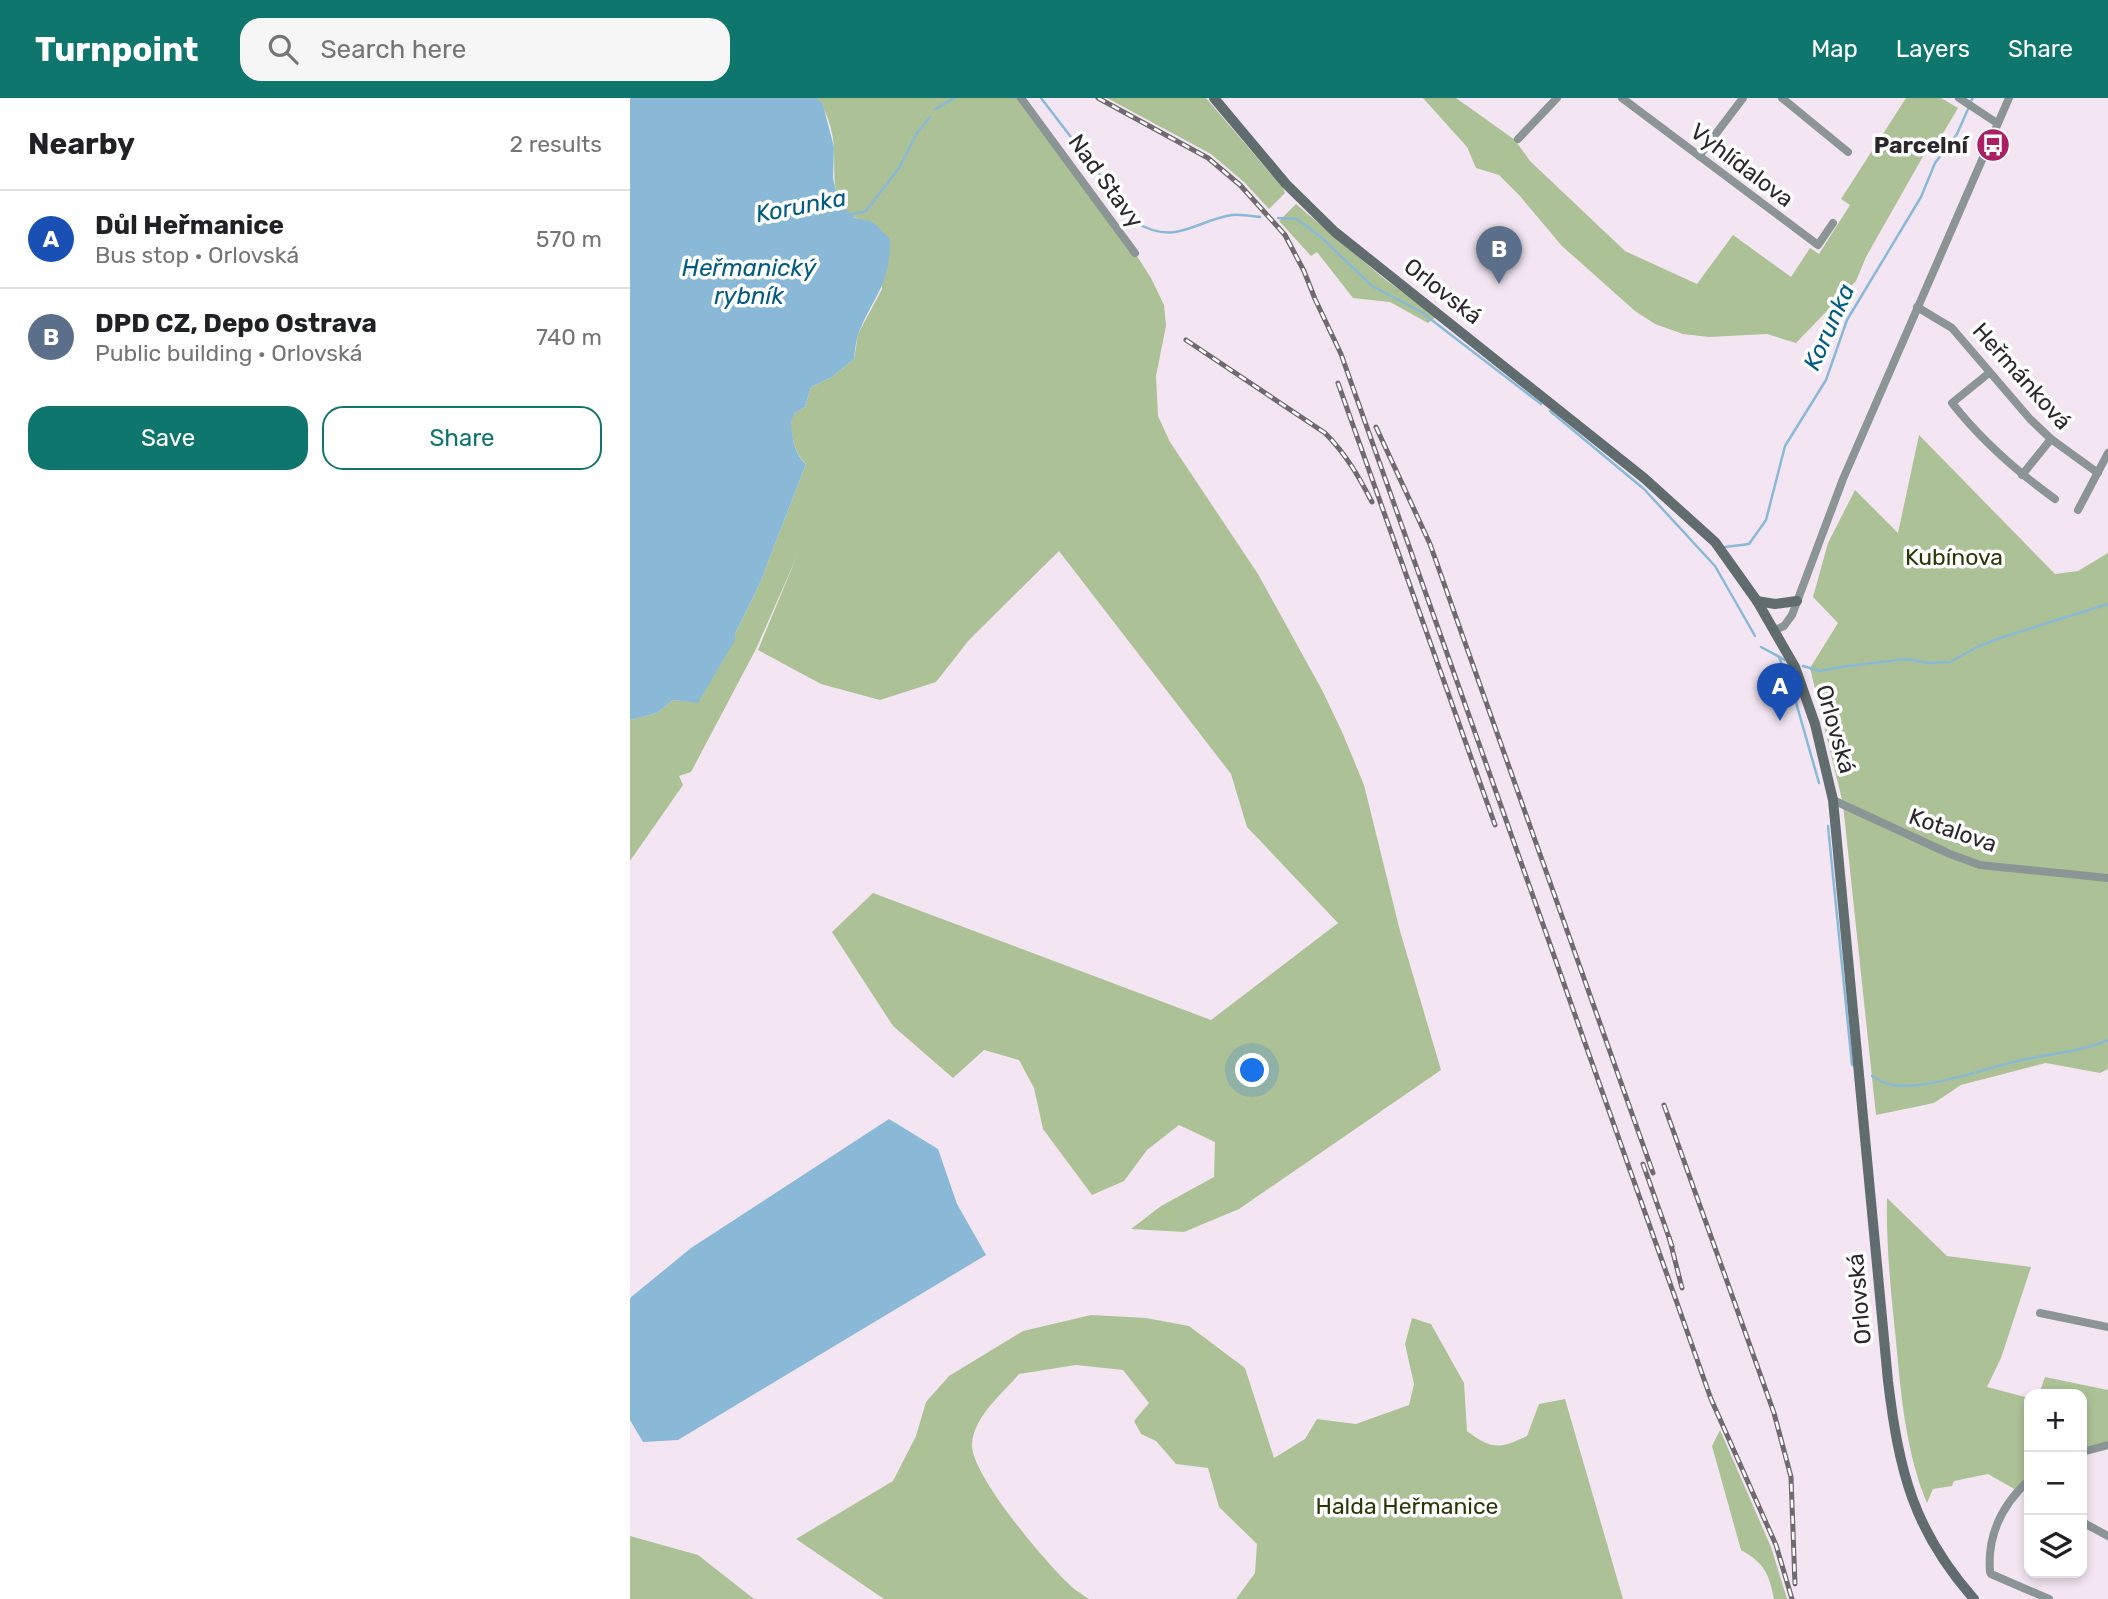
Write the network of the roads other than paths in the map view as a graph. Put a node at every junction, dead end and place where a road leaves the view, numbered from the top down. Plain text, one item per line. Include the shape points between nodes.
1 (1021, 98) edge
2 (1214, 98) edge
3 (1557, 98) edge
4 (1622, 98) edge
5 (1743, 98) edge
6 (1782, 98) edge
7 (1959, 98) edge
8 (2009, 98) edge
9 (1997, 123) junction
10 (1518, 139) dead end
11 (1848, 152) dead end
12 (1699, 156) junction
13 (1833, 223) dead end
14 (1135, 253) dead end
15 (1917, 307) junction
16 (1989, 373) junction
17 (2051, 439) junction
18 (2108, 453) edge
19 (2098, 473) junction
20 (2022, 475) junction
21 (2055, 499) dead end
22 (2078, 510) dead end
23 (1757, 601) junction
24 (1797, 601) junction
25 (1775, 630) junction
26 (1833, 800) junction
27 (2108, 878) edge
28 (2040, 1313) dead end
29 (2108, 1327) edge
30 (2108, 1445) edge
31 (2087, 1451) edge
32 (2022, 1486) joint
33 (2024, 1488) edge
34 (2087, 1525) edge
35 (2108, 1536) edge
36 (1974, 1599) edge
37 (2049, 1599) edge

1 - 14 street, Nad Stavy
2 - 23 main road, Orlovská via 1293,192 1335,232 1674,503 1715,542
3 - 10 street
4 - 12 street, Vyhlídalova
5 - 12 street
6 - 11 street
7 - 9 street
8 - 9 street
9 - 15 street
12 - 13 street, Vyhlídalova via 1818,245
15 - 16 street, Heřmánková via 1962,337
15 - 24 street
16 - 17 street, Heřmánková
16 - 20 street via 1952,403
17 - 19 street, Heřmánková
17 - 20 street
18 - 19 street
19 - 22 street
20 - 21 street
23 - 24 main road
23 - 25 main road, Orlovská
24 - 25 street via 1789,620
25 - 26 main road, Orlovská via 1810,707
26 - 27 street, Kotalova via 1980,864
26 - 36 main road, Orlovská via 1898,1455 1937,1554
28 - 29 street
30 - 31 street
32 - 33 street
32 - 37 street via 2000,1516 1992,1540 1991,1574
34 - 35 street

